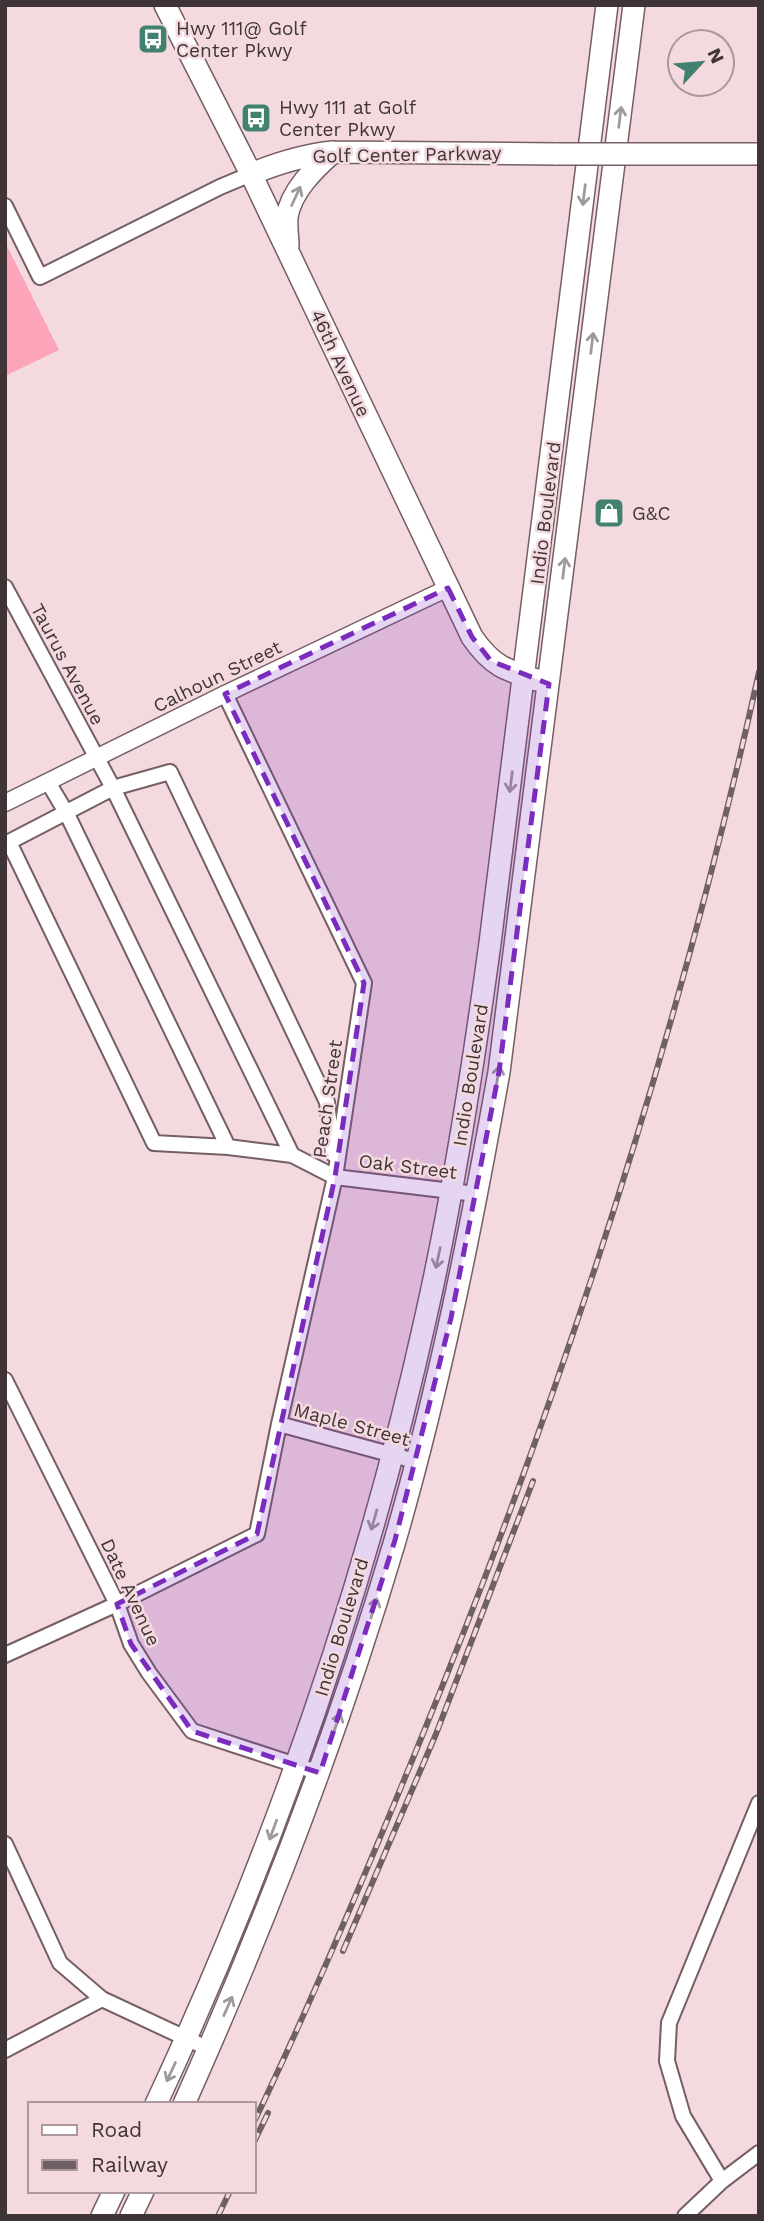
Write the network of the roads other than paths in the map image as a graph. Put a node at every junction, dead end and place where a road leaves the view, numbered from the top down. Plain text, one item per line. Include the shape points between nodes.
1 (165, 5) edge
2 (607, 5) edge
3 (634, 5) edge
4 (333, 152) junction
5 (759, 154) edge
6 (251, 174) junction
7 (5, 206) edge
8 (288, 252) junction
9 (5, 587) edge
10 (448, 588) junction
11 (525, 676) junction
12 (549, 684) junction
13 (225, 694) junction
14 (96, 759) junction
15 (48, 782) junction
16 (113, 788) junction
17 (5, 803) edge
18 (67, 814) junction
19 (7, 839) edge
20 (228, 1147) junction
21 (292, 1155) junction
22 (335, 1177) junction
23 (452, 1191) junction
24 (477, 1194) junction
25 (5, 1380) edge
26 (279, 1424) junction
27 (392, 1454) junction
28 (415, 1461) junction
29 (117, 1604) junction
30 (5, 1655) edge
31 (296, 1765) junction
32 (320, 1773) junction
33 (759, 1803) edge
34 (5, 1844) edge
35 (102, 1999) junction
36 (186, 2040) junction
37 (209, 2049) junction
38 (5, 2050) edge
39 (157, 2102) edge
40 (185, 2102) edge
41 (759, 2153) edge
42 (722, 2181) junction
43 (113, 2193) edge
44 (142, 2193) edge
45 (102, 2216) edge
46 (131, 2216) edge
47 (685, 2216) edge

1 - 6 main road, 46th Avenue
2 -> 11 main road, Indio Boulevard
12 -> 3 main road, Indio Boulevard
4 - 5 main road, Golf Center Parkway, bridge
4 - 6 main road, Golf Center Parkway via 282,161
8 -> 4 main road via 288,216 296,195
6 - 7 street, Golf Center Parkway via 40,277
6 - 8 main road, 46th Avenue
8 - 10 main road, 46th Avenue
9 - 14 street, Taurus Avenue
10 - 11 main road, 46th Avenue via 484,654 503,669
10 - 13 street, Calhoun Street
11 - 12 main road, 46th Avenue
11 -> 23 main road, Indio Boulevard
24 -> 12 main road, Indio Boulevard via 499,1072
13 - 14 street, Calhoun Street
13 - 22 street, Peach Street via 364,983
14 - 15 street, Calhoun Street
14 - 16 street, Taurus Avenue
15 - 17 street, Calhoun Street
15 - 18 street
16 - 18 street
16 - 21 street, Taurus Avenue
16 - 22 street via 170,772 327,1102
18 - 19 street
18 - 20 street
19 - 20 street via 154,1143
20 - 21 street
21 - 22 street
22 - 23 street, Oak Street
22 - 26 street, Peach Street
23 - 24 street, Oak Street
23 -> 27 main road, Indio Boulevard
24 - 28 main road, Indio Boulevard
25 - 29 street, Date Avenue
26 - 27 street, Maple Street
26 - 29 street, Peach Street via 257,1534
27 - 28 street, Maple Street
27 -> 31 main road, Indio Boulevard via 347,1612
32 -> 28 main road, Indio Boulevard via 375,1606
29 - 30 street
29 - 31 street, Date Avenue via 131,1644 191,1731
31 - 32 street, Date Avenue
31 -> 36 main road, Indio Boulevard
37 -> 32 main road, Indio Boulevard
33 - 42 street via 670,2023 667,2061 682,2116
34 - 35 street via 60,1963
35 - 36 street
35 - 38 street
36 - 37 street
36 -> 39 main road, Indio Boulevard
37 - 40 main road, Indio Boulevard
41 - 42 street
42 - 47 street
43 - 45 main road
44 - 46 main road

